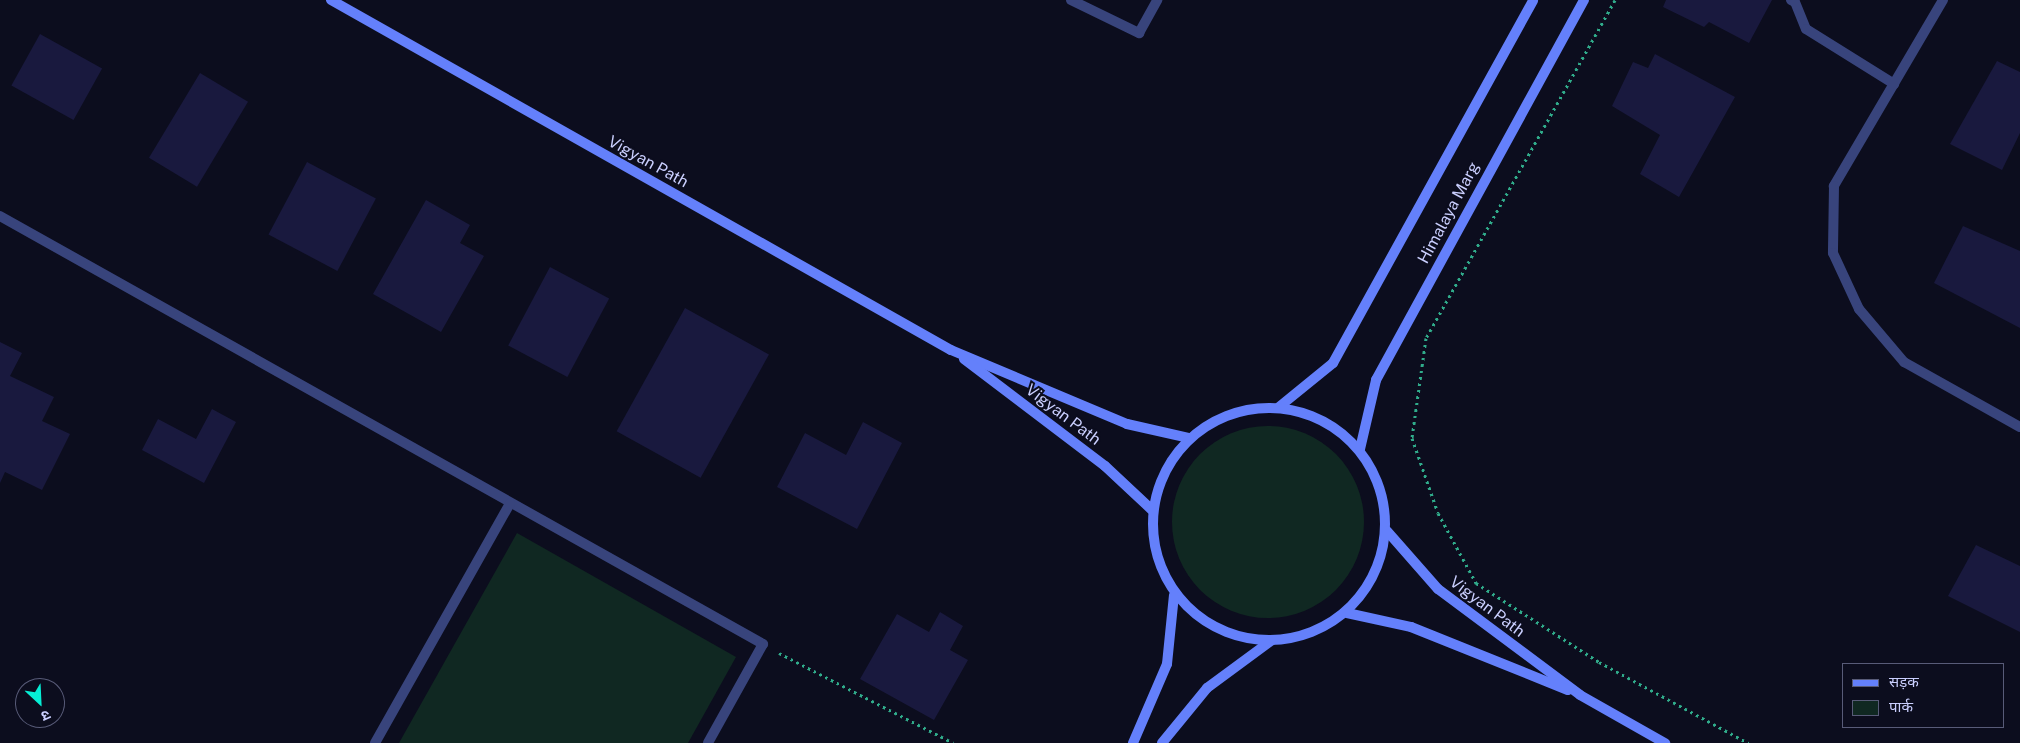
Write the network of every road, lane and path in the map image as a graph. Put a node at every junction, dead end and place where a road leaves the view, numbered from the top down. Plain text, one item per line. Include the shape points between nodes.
1 (331, 0) edge
2 (1071, 0) edge
3 (1157, 0) edge
4 (1533, 0) edge
5 (1584, 0) edge
6 (1615, 0) edge
7 (1944, 0) edge
8 (1794, 1) edge
9 (1894, 84) junction
10 (0, 216) edge
11 (951, 350) junction
12 (1279, 407) junction
13 (2020, 427) edge
14 (1189, 438) junction
15 (1360, 449) junction
16 (510, 503) junction
17 (1152, 510) junction
18 (1387, 531) junction
19 (1174, 595) junction
20 (1347, 613) junction
21 (1273, 639) junction
22 (763, 644) junction
23 (1580, 695) junction
24 (375, 743) edge
25 (708, 743) edge
26 (952, 743) edge
27 (1133, 743) edge
28 (1162, 743) edge
29 (1665, 743) edge
30 (1748, 743) edge

1 - 11 main road, Vigyan Path
2 - 3 street via 1139,33
4 - 12 main road, Himalaya Marg via 1333,363
5 - 15 main road, Himalaya Marg via 1376,380
6 - 30 path via 1426,338 1412,438 1438,513 1476,583 1599,662
7 - 9 street
8 - 9 street via 1806,30
9 - 13 street via 1834,186 1833,253 1859,309 1904,362
10 - 16 street
11 - 14 main road, Vigyan Path via 1127,424
11 - 17 main road, Vigyan Path via 1106,466
12 - 14 main road via 1233,412
12 - 15 main road via 1323,420
14 - 17 main road via 1164,471
15 - 18 main road via 1381,488
16 - 22 street
16 - 24 street
17 - 19 main road via 1156,560
18 - 20 main road via 1374,578
18 - 23 main road, Vigyan Path via 1438,589
19 - 21 main road via 1215,629 1252,641
19 - 27 main road via 1167,664
20 - 21 main road via 1305,637
20 - 23 main road, Vigyan Path via 1411,627
21 - 28 main road via 1207,688
22 - 25 street
22 - 26 path
23 - 29 main road, Vigyan Path

